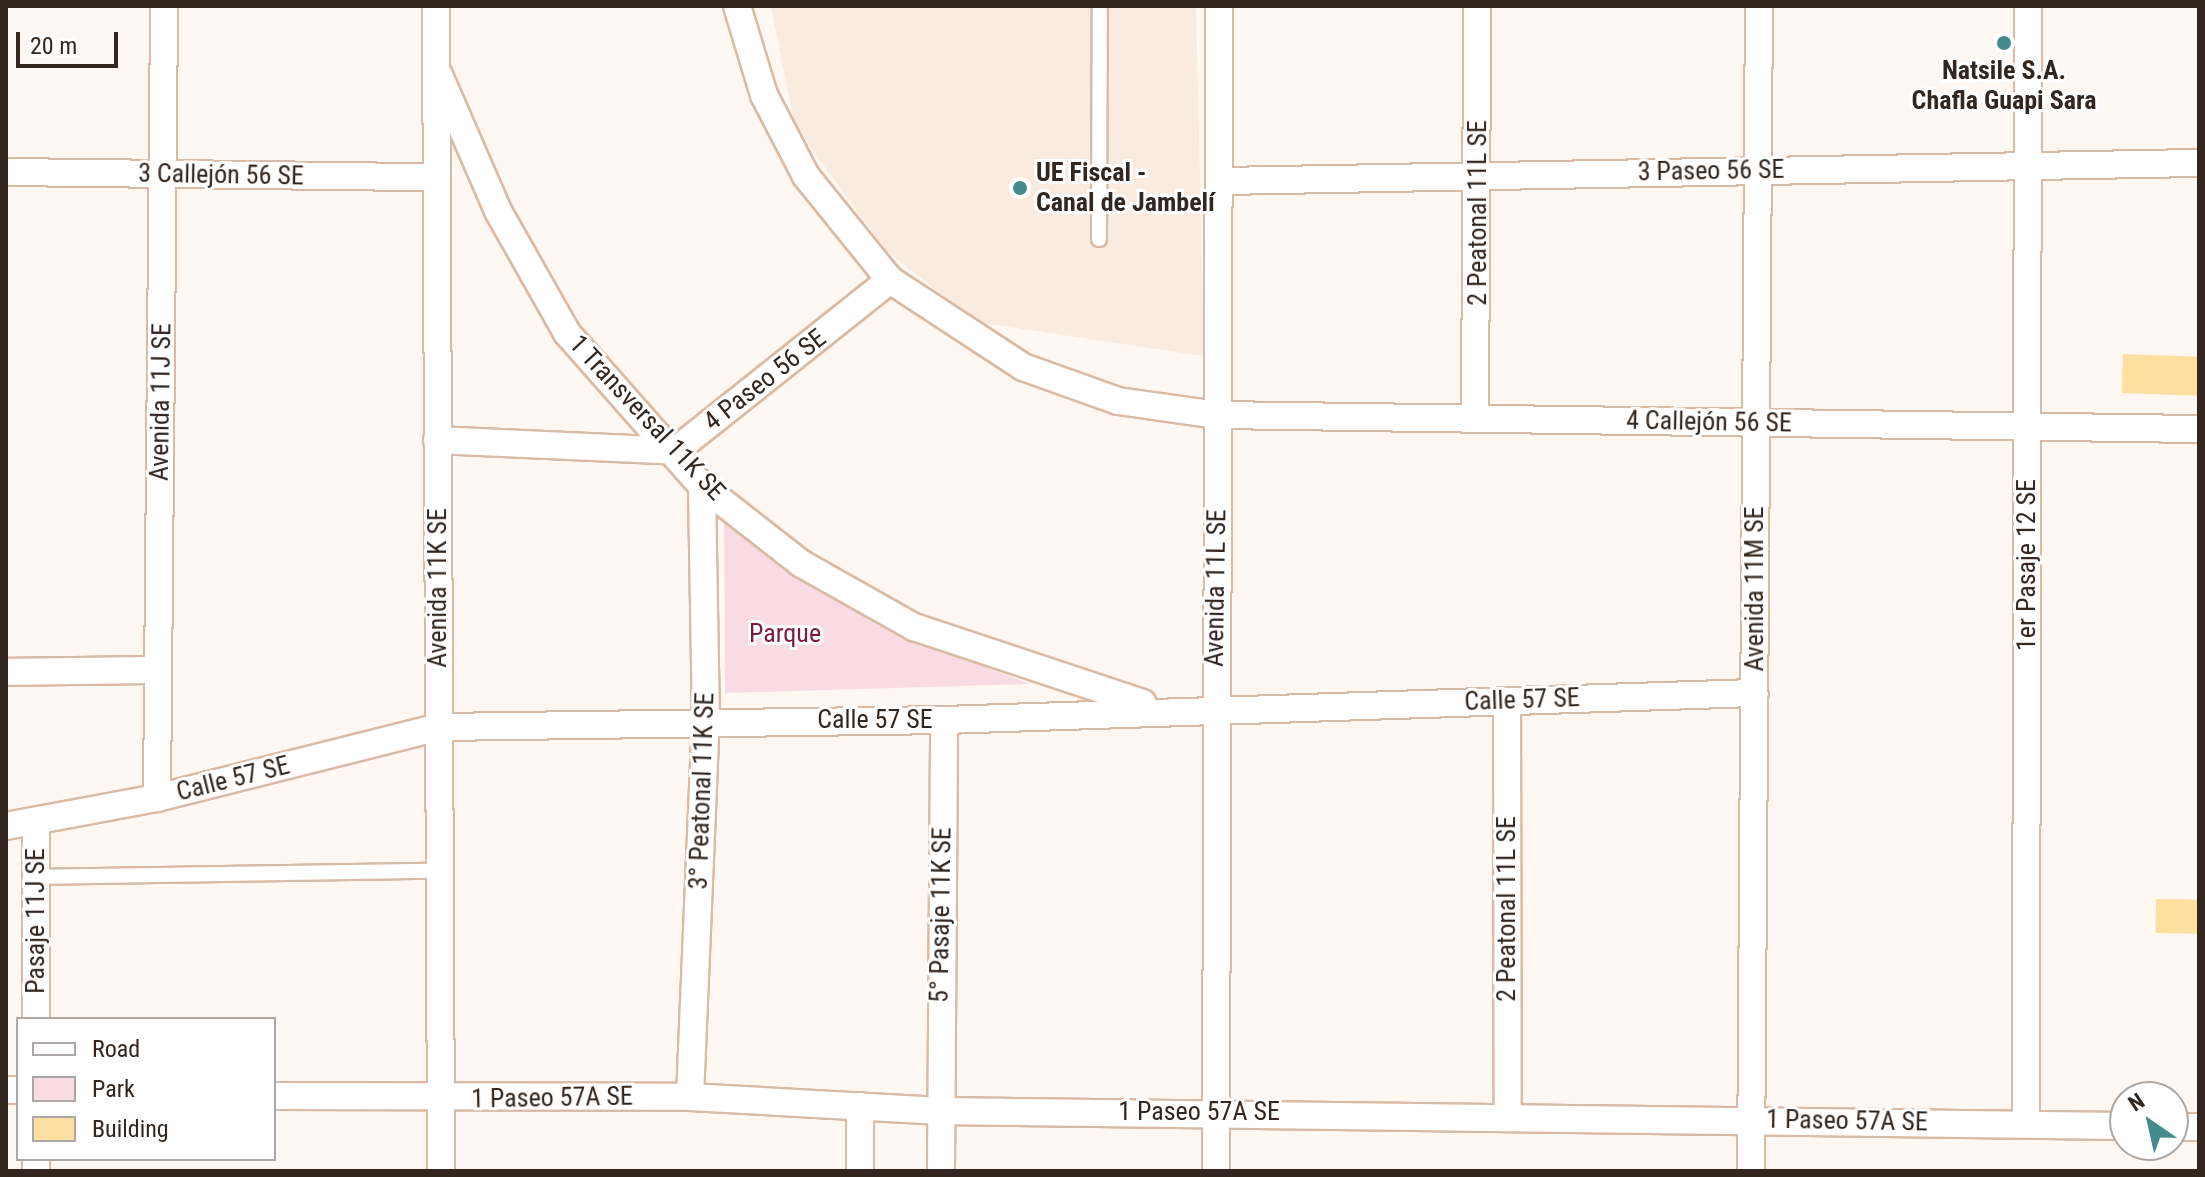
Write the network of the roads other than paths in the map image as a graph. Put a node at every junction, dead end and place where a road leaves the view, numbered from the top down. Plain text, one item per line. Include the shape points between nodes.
1 (164, 6) edge
2 (436, 6) edge
3 (737, 6) edge
4 (1100, 6) edge
5 (1219, 6) edge
6 (1477, 6) edge
7 (1759, 6) edge
8 (2028, 6) edge
9 (435, 65) junction
10 (2199, 163) edge
11 (2028, 165) junction
12 (1758, 171) junction
13 (6, 172) edge
14 (163, 174) junction
15 (1480, 176) junction
16 (436, 177) junction
17 (1223, 181) junction
18 (1099, 239) dead end
19 (890, 280) junction
20 (1218, 415) junction
21 (1475, 419) junction
22 (1756, 423) junction
23 (2027, 427) junction
24 (2199, 429) edge
25 (437, 440) junction
26 (675, 451) junction
27 (702, 486) junction
28 (158, 670) junction
29 (6, 672) edge
30 (1755, 693) junction
31 (1507, 701) junction
32 (1214, 707) junction
33 (1166, 710) junction
34 (944, 720) junction
35 (706, 721) junction
36 (439, 727) junction
37 (157, 798) junction
38 (36, 823) junction
39 (6, 826) edge
40 (440, 871) junction
41 (36, 877) junction
42 (36, 1017) edge
43 (276, 1096) edge
44 (690, 1097) junction
45 (441, 1100) junction
46 (860, 1106) junction
47 (937, 1111) junction
48 (1215, 1112) junction
49 (1508, 1116) junction
50 (1751, 1120) junction
51 (2026, 1124) junction
52 (2109, 1126) edge
53 (441, 1171) edge
54 (860, 1171) edge
55 (941, 1171) edge
56 (1216, 1171) edge
57 (1751, 1171) edge

1 - 14 street, Avenida 11J SE
2 - 9 street, Avenida 11K SE
3 - 19 street, 4 Callejón 56 SE via 764,95 806,176
4 - 18 lane
5 - 17 street, Avenida 11L SE
6 - 15 street, 2 Peatonal 11L SE
7 - 12 street, Avenida 11M SE
8 - 11 street, 1er Pasaje 12 SE
9 - 16 street, Avenida 11K SE
9 - 26 street, 1 Transversal 11K SE via 498,211 567,333
10 - 11 street, 3 Paseo 56 SE
11 - 12 street, 3 Paseo 56 SE
11 - 23 street, 1er Pasaje 12 SE
12 - 15 street, 3 Paseo 56 SE
12 - 22 street, Avenida 11M SE
13 - 14 street, 3 Callejón 56 SE
14 - 16 street, 3 Callejón 56 SE
14 - 28 street, Avenida 11J SE
15 - 17 street, 3 Paseo 56 SE
15 - 21 street, 2 Peatonal 11L SE
16 - 25 street, Avenida 11K SE
17 - 20 street, Avenida 11L SE
19 - 20 street, 4 Callejón 56 SE via 1023,367 1118,401
19 - 26 street, 4 Paseo 56 SE
20 - 21 street, 4 Callejón 56 SE
20 - 32 street, Avenida 11L SE
21 - 22 street, 4 Callejón 56 SE
22 - 23 street, 4 Callejón 56 SE
22 - 30 street, Avenida 11M SE
23 - 24 street, 4 Callejón 56 SE
23 - 51 street, 1er Pasaje 12 SE
25 - 26 street
25 - 36 street, Avenida 11K SE
26 - 27 street, 1 Transversal 11K SE
27 - 33 street, 1 Transversal 11K SE via 802,564 914,627
27 - 35 street, 3° Peatonal 11K SE
28 - 29 street
28 - 37 street, Avenida 11J SE
30 - 31 street, Calle 57 SE
30 - 50 street, Avenida 11M SE
31 - 32 street, Calle 57 SE
31 - 49 street, 2 Peatonal 11L SE
32 - 33 street, Calle 57 SE
32 - 48 street, Avenida 11L SE
33 - 34 street, Calle 57 SE
34 - 35 street, Calle 57 SE
34 - 47 street, 5° Pasaje 11K SE
35 - 36 street, Calle 57 SE
35 - 44 street, 3° Peatonal 11K SE
36 - 37 street, Calle 57 SE
36 - 40 street, Avenida 11K SE
37 - 38 street, Calle 57 SE
38 - 39 street, Calle 57 SE
38 - 41 street, Pasaje 11J SE
40 - 41 lane
40 - 45 street, Avenida 11K SE
41 - 42 street, Pasaje 11J SE
43 - 45 street, 1 Paseo 57A SE
44 - 45 street, 1 Paseo 57A SE
44 - 46 street, 1 Paseo 57A SE
45 - 53 street, Avenida 11K SE
46 - 47 street, 1 Paseo 57A SE
46 - 54 street
47 - 48 street, 1 Paseo 57A SE
47 - 55 street, 5° Pasaje 11K SE
48 - 49 street, 1 Paseo 57A SE
48 - 56 street, Avenida 11L SE
49 - 50 street, 1 Paseo 57A SE
50 - 51 street, 1 Paseo 57A SE
50 - 57 street, Avenida 11M SE
51 - 52 street, 1 Paseo 57A SE

